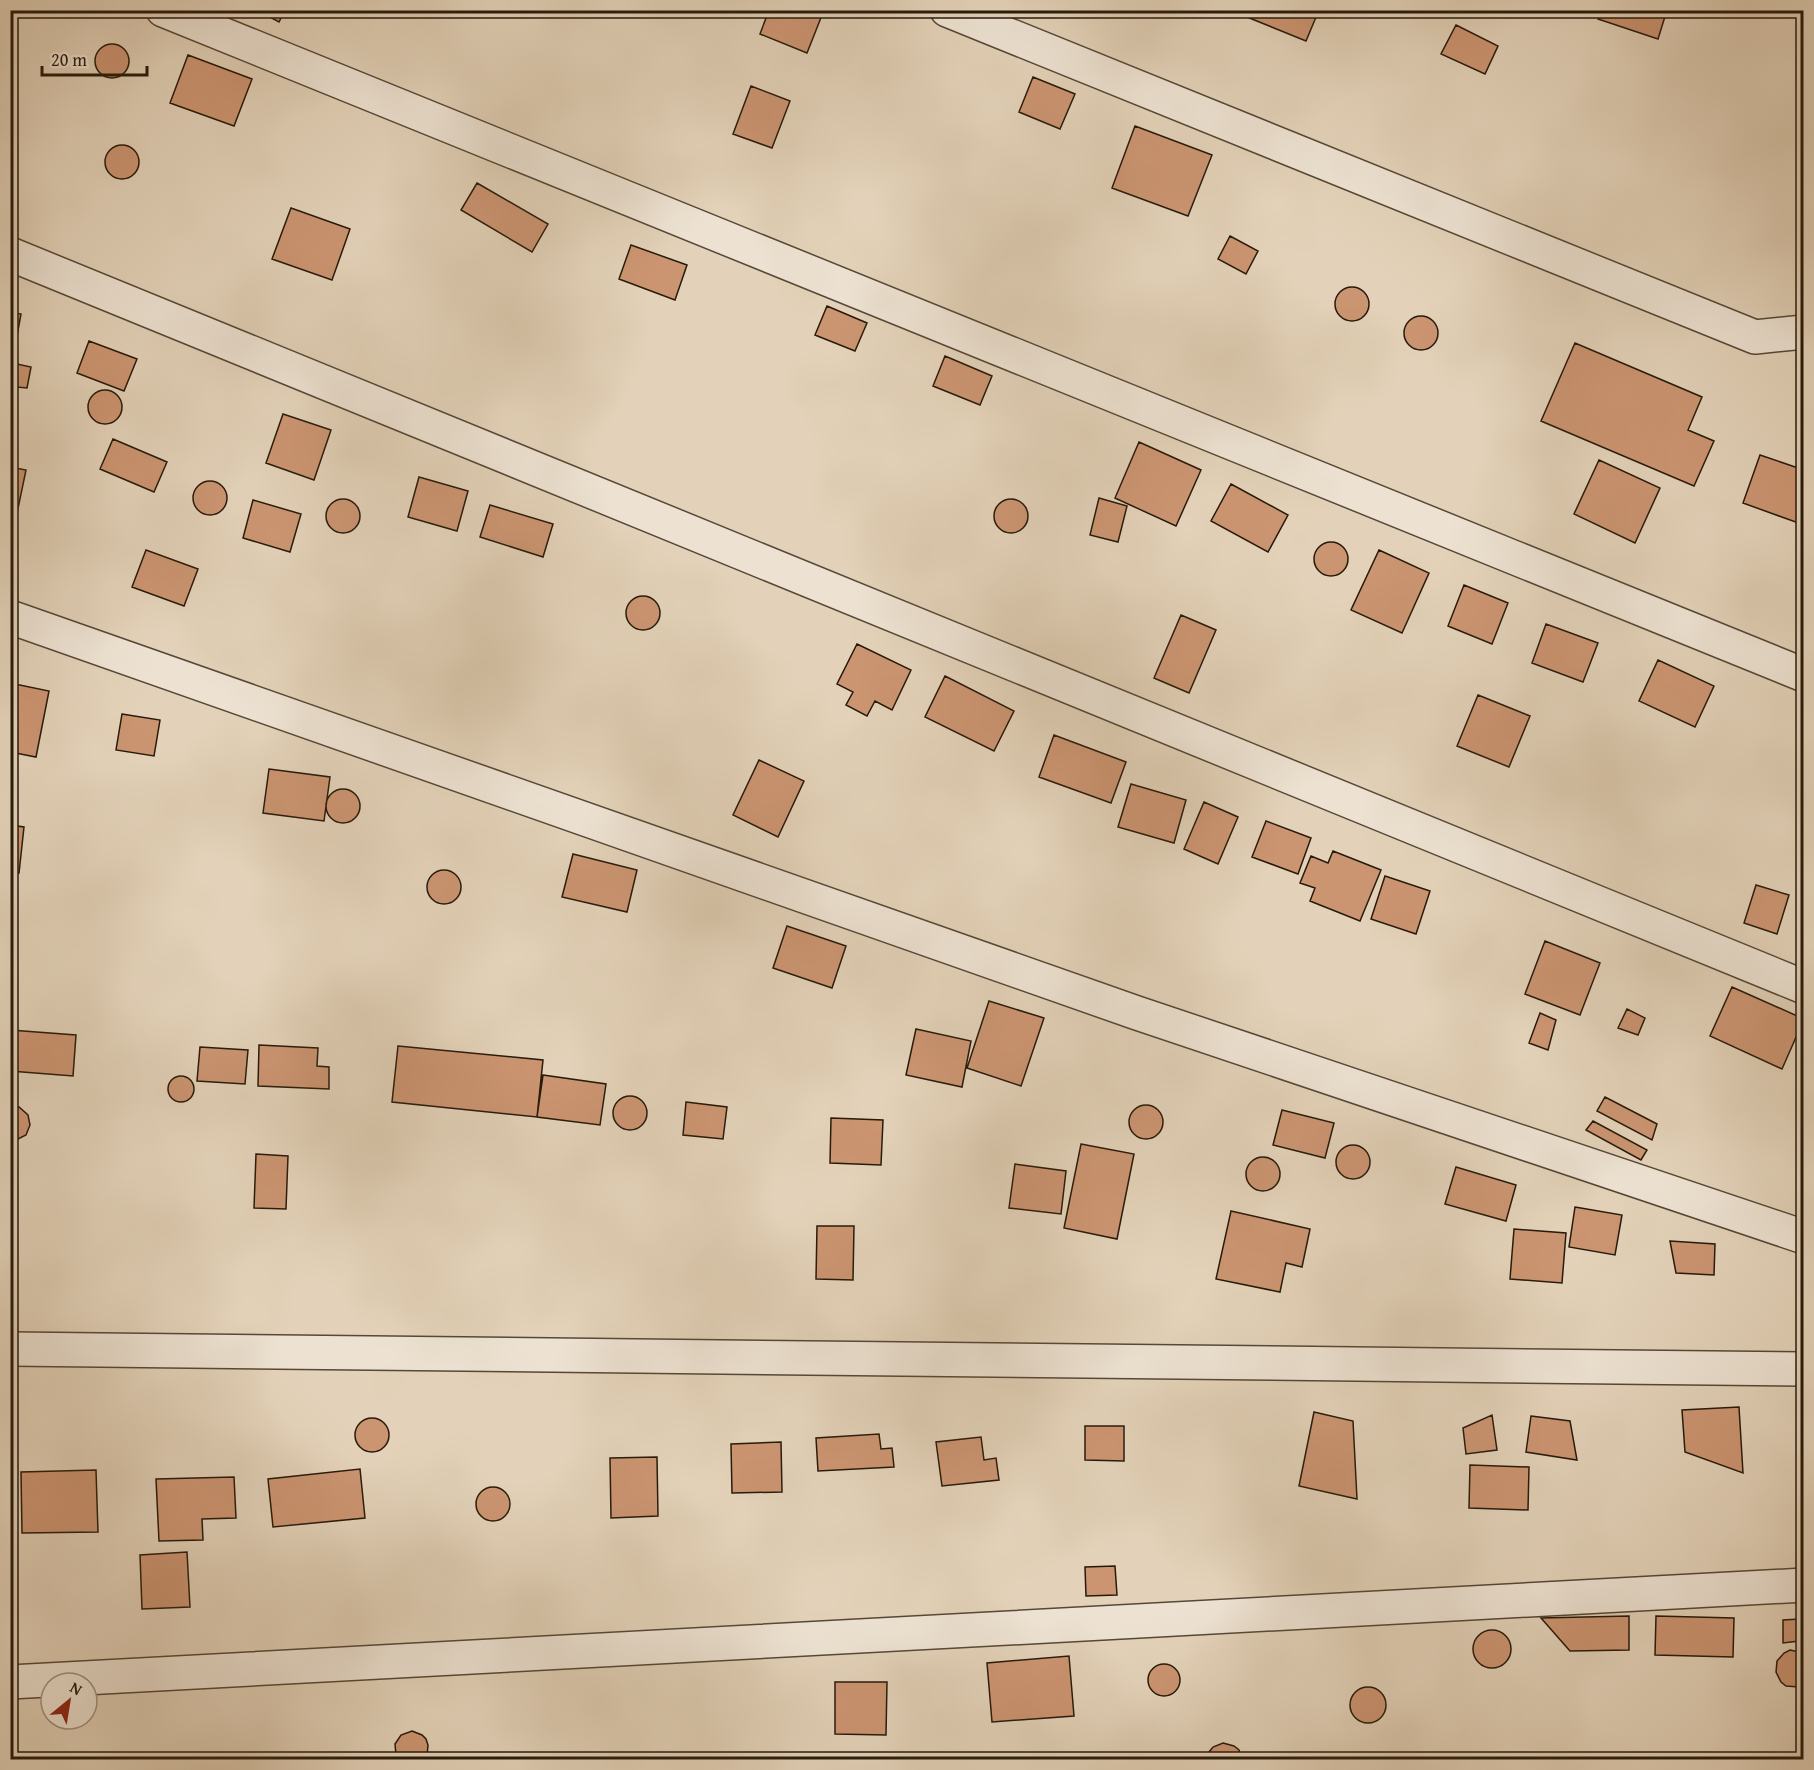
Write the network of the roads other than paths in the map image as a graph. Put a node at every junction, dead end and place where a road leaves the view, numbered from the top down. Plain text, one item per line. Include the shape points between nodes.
1 (163, 10) edge
2 (947, 10) edge
3 (10, 254) edge
4 (1803, 332) edge
5 (10, 617) edge
6 (1803, 675) edge
7 (1803, 987) edge
8 (1803, 1237) edge
9 (10, 1349) edge
10 (1803, 1369) edge
11 (1803, 1585) edge
12 (10, 1682) edge

1 - 6 street
2 - 4 street via 1755,337
3 - 7 street
5 - 8 street via 1148,1016
9 - 10 street
11 - 12 street

